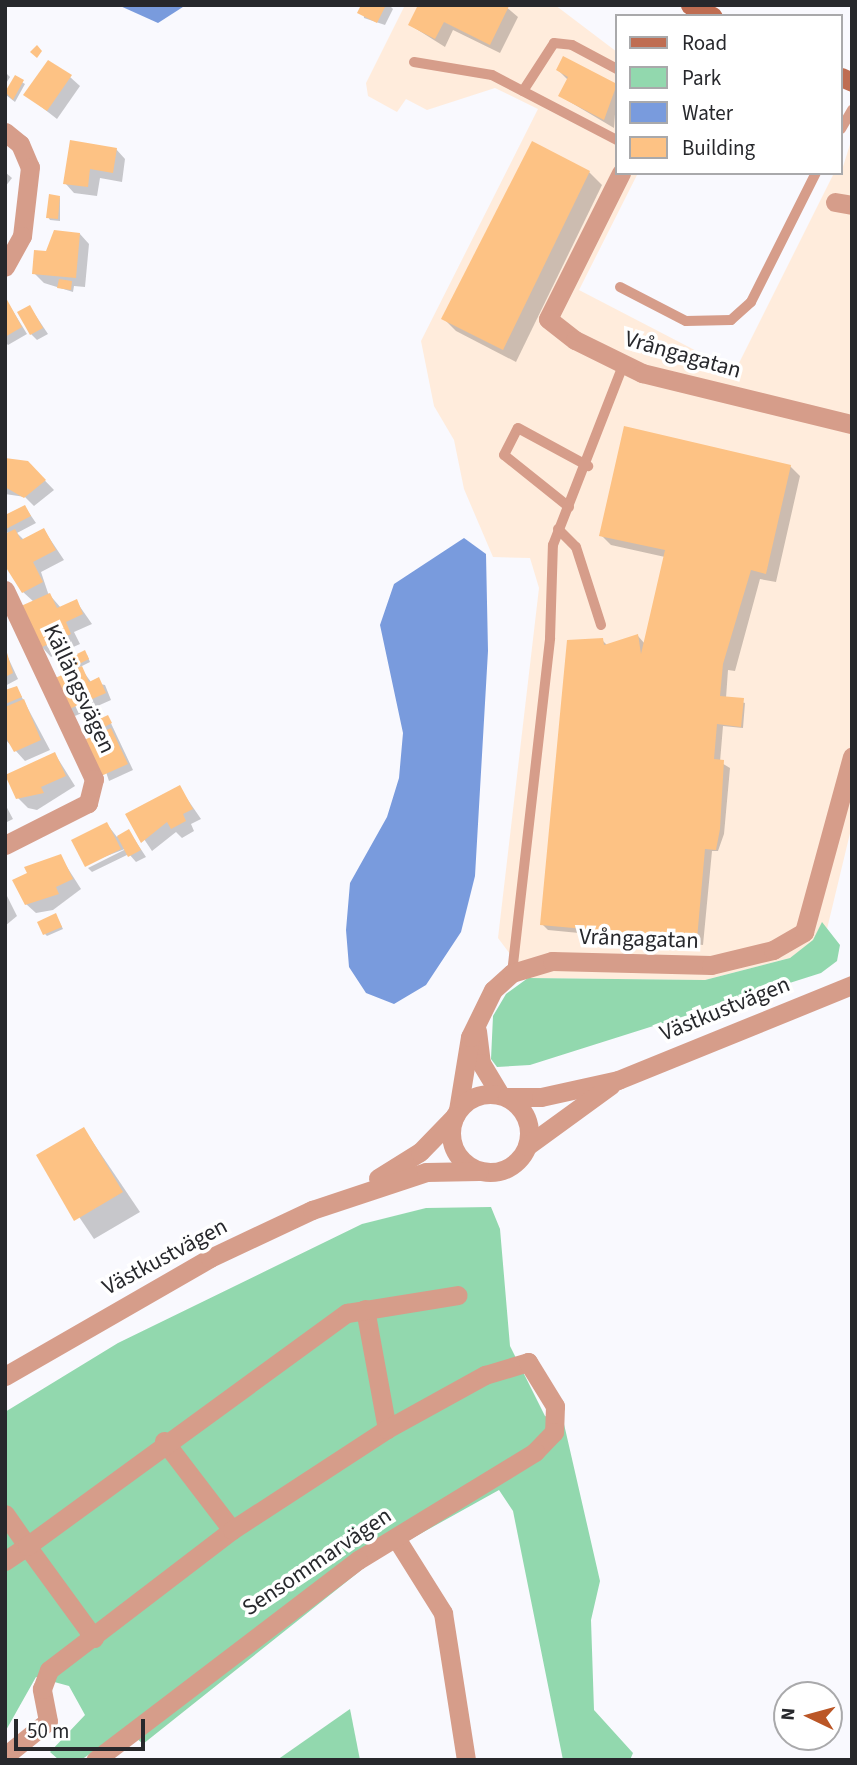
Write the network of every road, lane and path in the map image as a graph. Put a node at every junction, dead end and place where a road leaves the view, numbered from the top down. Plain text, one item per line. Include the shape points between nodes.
1 (414, 62) dead end
2 (616, 68) edge
3 (523, 91) junction
4 (852, 110) edge
5 (843, 126) edge
6 (5, 132) edge
7 (616, 139) edge
8 (620, 175) edge
9 (815, 175) edge
10 (5, 267) edge
11 (621, 287) dead end
12 (623, 365) junction
13 (852, 424) edge
14 (588, 466) junction
15 (569, 507) junction
16 (558, 529) junction
17 (5, 590) edge
18 (601, 625) dead end
19 (852, 756) edge
20 (5, 845) edge
21 (512, 973) junction
22 (852, 985) edge
23 (478, 1019) junction
24 (618, 1080) junction
25 (504, 1096) junction
26 (457, 1113) junction
27 (527, 1146) junction
28 (480, 1171) junction
29 (353, 1193) junction
30 (458, 1295) dead end
31 (365, 1309) junction
32 (5, 1376) edge
33 (387, 1429) junction
34 (164, 1441) junction
35 (5, 1514) edge
36 (232, 1530) junction
37 (396, 1538) junction
38 (27, 1546) junction
39 (5, 1561) edge
40 (94, 1638) junction
41 (5, 1756) edge
42 (95, 1760) edge
43 (466, 1760) edge

1 - 3 lane via 477,69
2 - 3 lane via 572,45 554,43
3 - 7 lane
4 - 5 lane
6 - 10 street via 28,155 30,178 18,251
8 - 12 street, Vrångagatan via 548,318
9 - 11 lane via 751,302 731,320 687,321
12 - 13 street, Vrångagatan
12 - 14 lane
14 - 15 lane
14 - 15 lane via 518,428 504,455
15 - 16 lane
16 - 18 lane via 576,547
16 - 21 lane
17 - 20 street, Källängsvägen via 94,779 88,803
19 - 21 street, Vrångagatan via 811,921 792,942 710,965 552,961
21 - 23 street via 493,990
22 - 24 street, Västkustvägen
23 - 25 street via 481,1063
23 - 26 street
24 - 25 street, Västkustvägen via 541,1097
24 - 27 street, Västkustvägen
25 - 26 street, Västkustvägen via 479,1095
25 - 27 street via 526,1117
26 - 28 street via 453,1147
26 - 29 street, Västkustvägen via 420,1152
27 - 28 street, Västkustvägen via 508,1168
28 - 29 street, Västkustvägen via 426,1171
29 - 32 street, Västkustvägen via 210,1258
30 - 31 street
31 - 33 street
31 - 34 street via 347,1313
33 - 36 street
33 - 37 street, Sensommarvägen via 485,1375 528,1362 555,1406 554,1432 535,1452
34 - 36 street
34 - 38 street
35 - 38 street
36 - 40 street
37 - 42 street, Sensommarvägen via 249,1638
37 - 43 street via 443,1613
38 - 39 street
38 - 40 street
40 - 41 street via 49,1670 42,1689 48,1721

